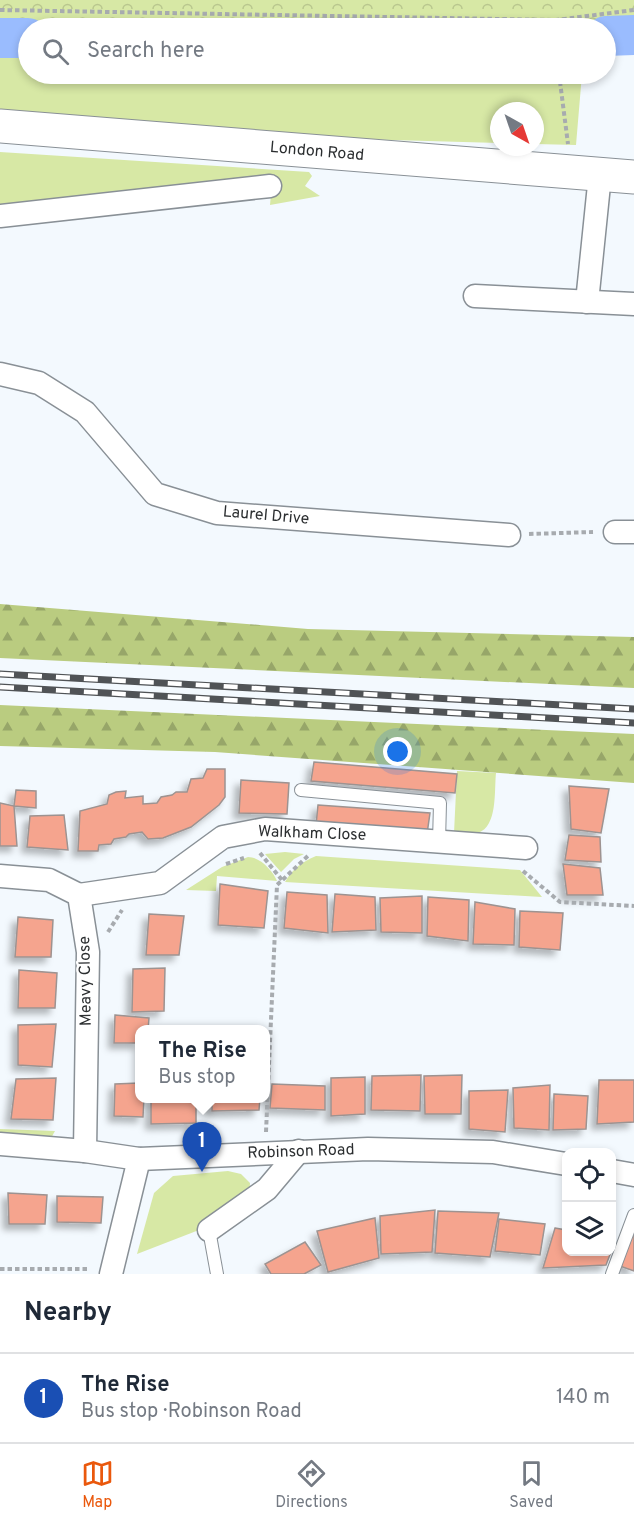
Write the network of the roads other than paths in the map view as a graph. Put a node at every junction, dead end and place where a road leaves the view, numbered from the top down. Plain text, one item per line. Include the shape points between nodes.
1 (0, 126) edge
2 (586, 173) junction
3 (634, 177) edge
4 (270, 186) dead end
5 (0, 216) edge
6 (475, 296) dead end
7 (587, 302) junction
8 (634, 304) edge
9 (0, 374) edge
10 (509, 535) road end
11 (301, 790) dead end
12 (439, 842) junction
13 (520, 856) road end
14 (0, 876) edge
15 (79, 895) junction
16 (0, 1144) edge
17 (85, 1151) junction
18 (299, 1151) junction
19 (139, 1159) junction
20 (562, 1163) edge
21 (616, 1173) edge
22 (634, 1175) edge
23 (634, 1215) edge
24 (209, 1230) joint
25 (111, 1272) edge
26 (217, 1274) edge
27 (612, 1274) edge

1 - 2 main road, London Road
2 - 3 main road, London Road
2 - 7 street
4 - 5 street
6 - 7 street
7 - 8 street
9 - 10 street, Laurel Drive via 39,383 85,412 155,494 217,513
11 - 12 lane via 440,803
12 - 13 street, Walkham Close
12 - 15 street, Walkham Close via 265,829 224,837 160,884
14 - 15 street via 49,880
15 - 17 street, Meavy Close via 88,952
16 - 17 street, Robinson Road
17 - 19 street, Robinson Road
18 - 19 street, Robinson Road
18 - 20 street, Robinson Road via 493,1152
18 - 24 street via 267,1189
19 - 25 street
21 - 22 street
23 - 27 lane
24 - 26 lane

